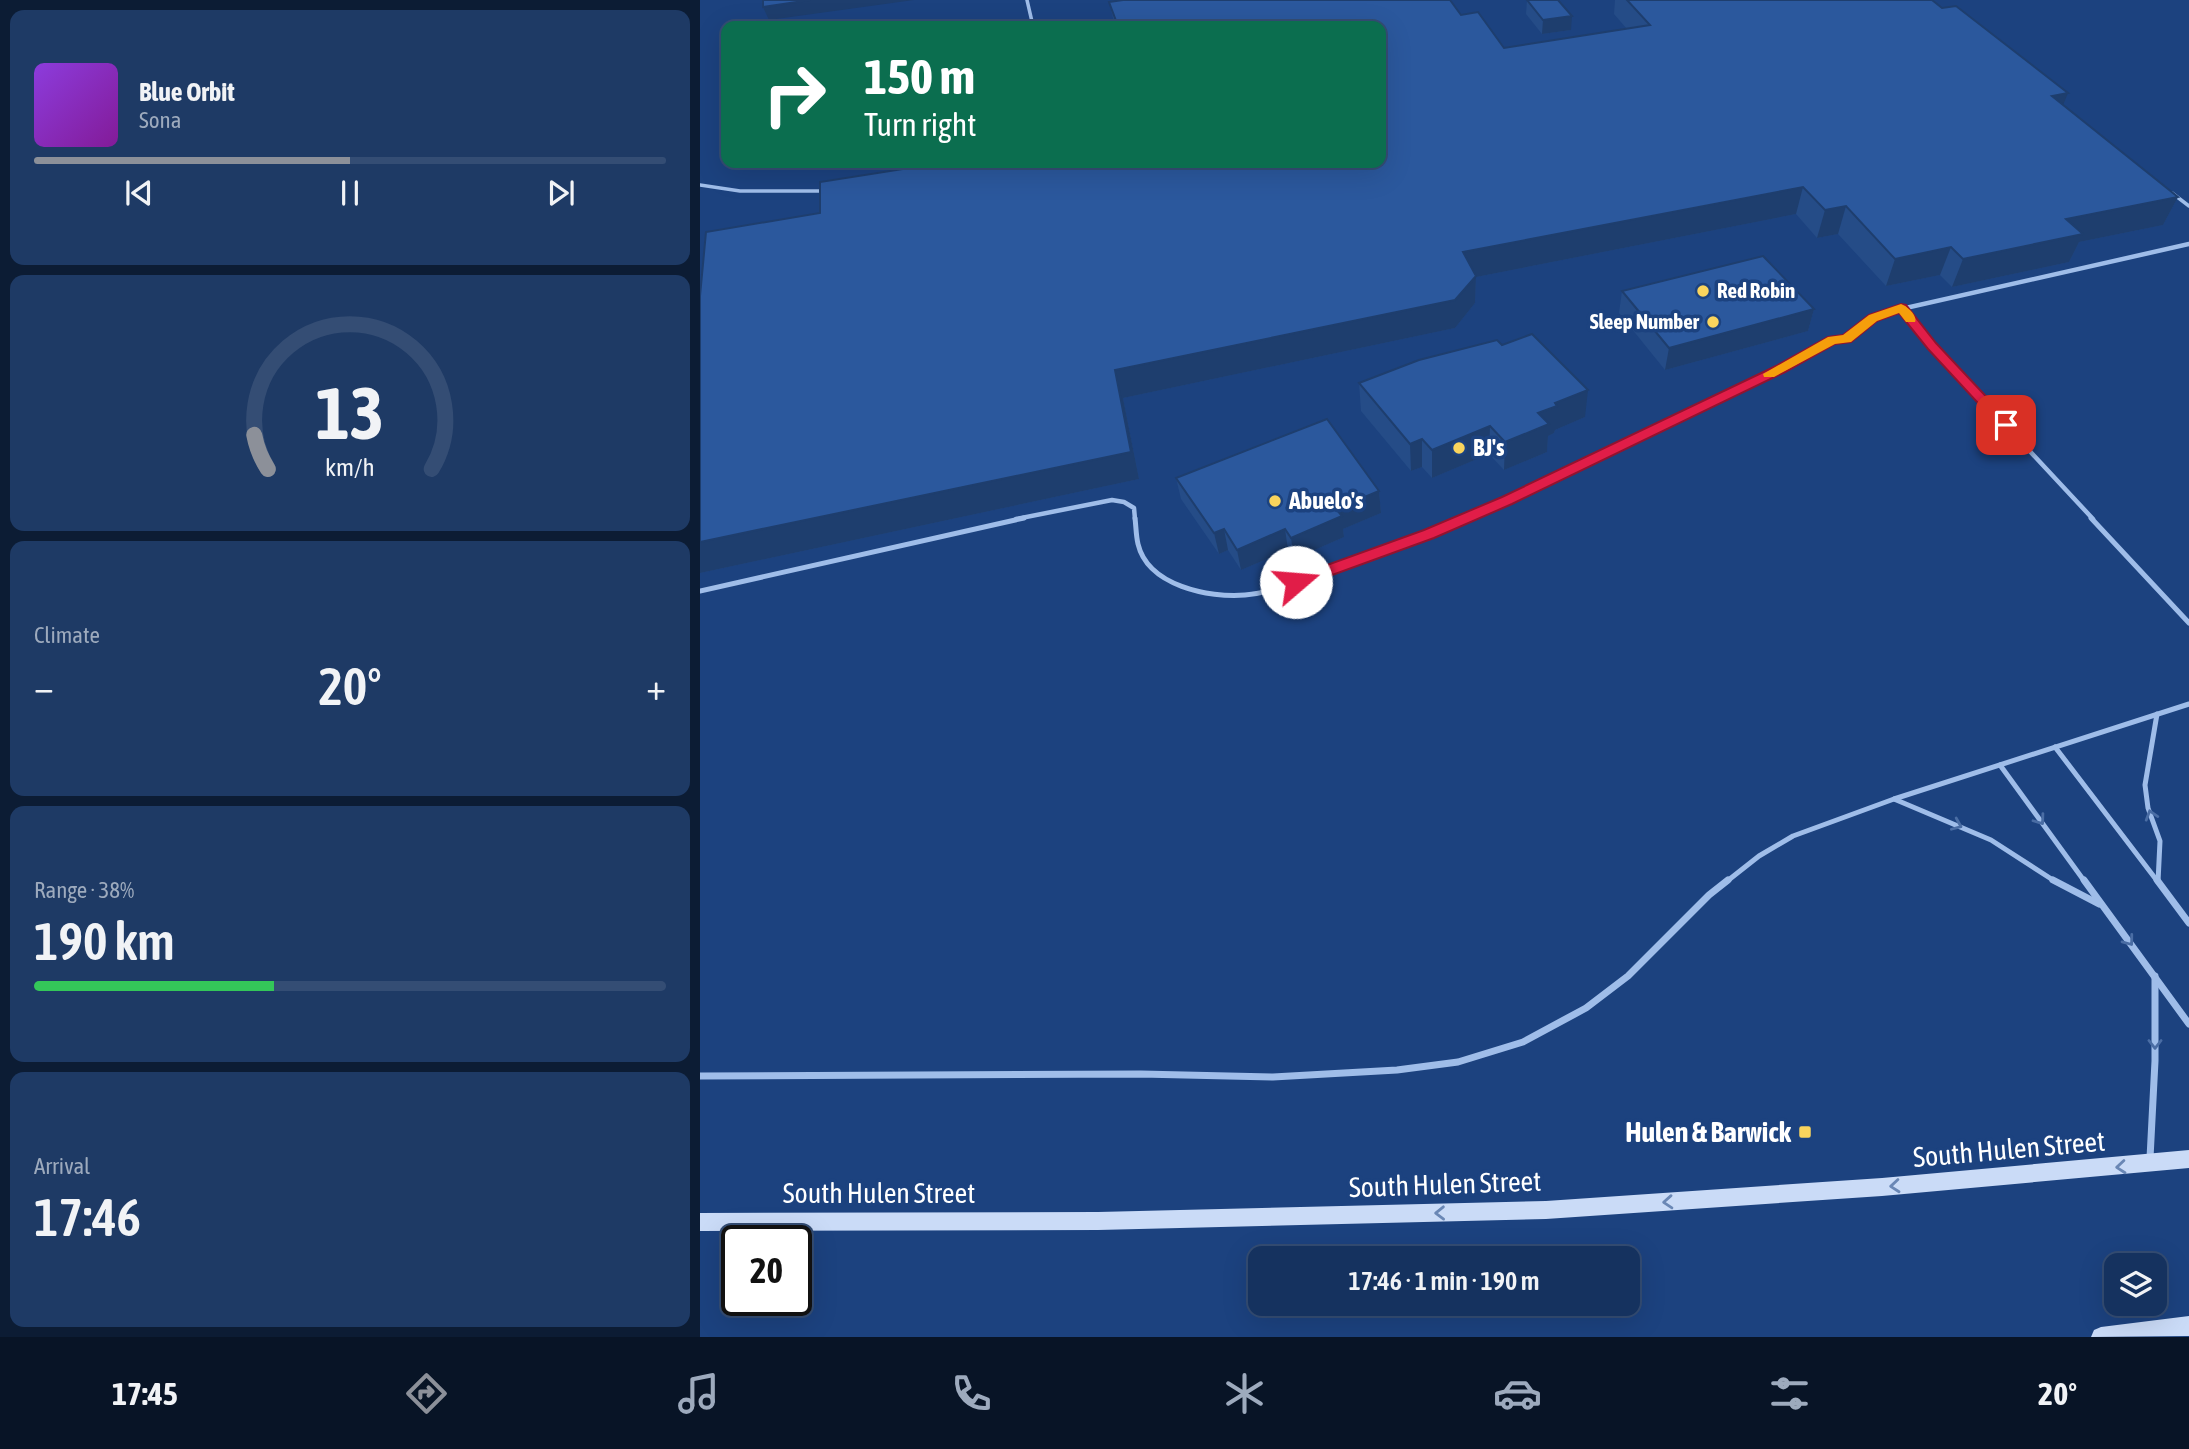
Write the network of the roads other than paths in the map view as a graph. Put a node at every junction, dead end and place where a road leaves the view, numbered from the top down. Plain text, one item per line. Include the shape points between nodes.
1 (1027, 0) edge
2 (1032, 21) edge
3 (700, 185) edge
4 (2169, 190) edge
5 (833, 191) edge
6 (2189, 206) edge
7 (2189, 244) edge
8 (1901, 308) junction
9 (700, 591) edge
10 (2189, 622) edge
11 (2189, 704) edge
12 (2157, 713) junction
13 (2055, 747) junction
14 (2000, 765) junction
15 (1894, 799) junction
16 (2158, 882) junction
17 (2102, 905) junction
18 (2189, 923) edge
19 (2155, 976) junction
20 (2189, 1024) edge
21 (700, 1076) edge
22 (2189, 1160) edge
23 (2150, 1165) junction
24 (700, 1222) edge
25 (2189, 1325) edge
26 (2101, 1337) edge

1 - 2 lane
3 - 5 lane via 740,191
4 - 6 lane
7 - 8 lane
8 - 9 lane via 1873,318 1846,339 1833,340 1496,505 1341,567 1261,592 1210,594 1170,581 1149,565 1138,546 1134,508 1115,499
8 - 10 lane
11 - 12 lane
12 - 13 lane
16 -> 12 lane via 2160,841 2145,785
13 - 14 lane
13 - 16 lane
14 - 15 lane
14 -> 17 lane
15 -> 17 lane via 1991,840 2062,886
15 - 21 lane via 1793,836 1759,856 1709,895 1628,976 1586,1007 1523,1042 1458,1062 1272,1077
16 - 18 lane
17 -> 19 lane
19 - 20 lane
19 -> 23 lane
22 - 23 main road, South Hulen Street
23 -> 24 main road, South Hulen Street via 1546,1210 1098,1221
25 - 26 main road

